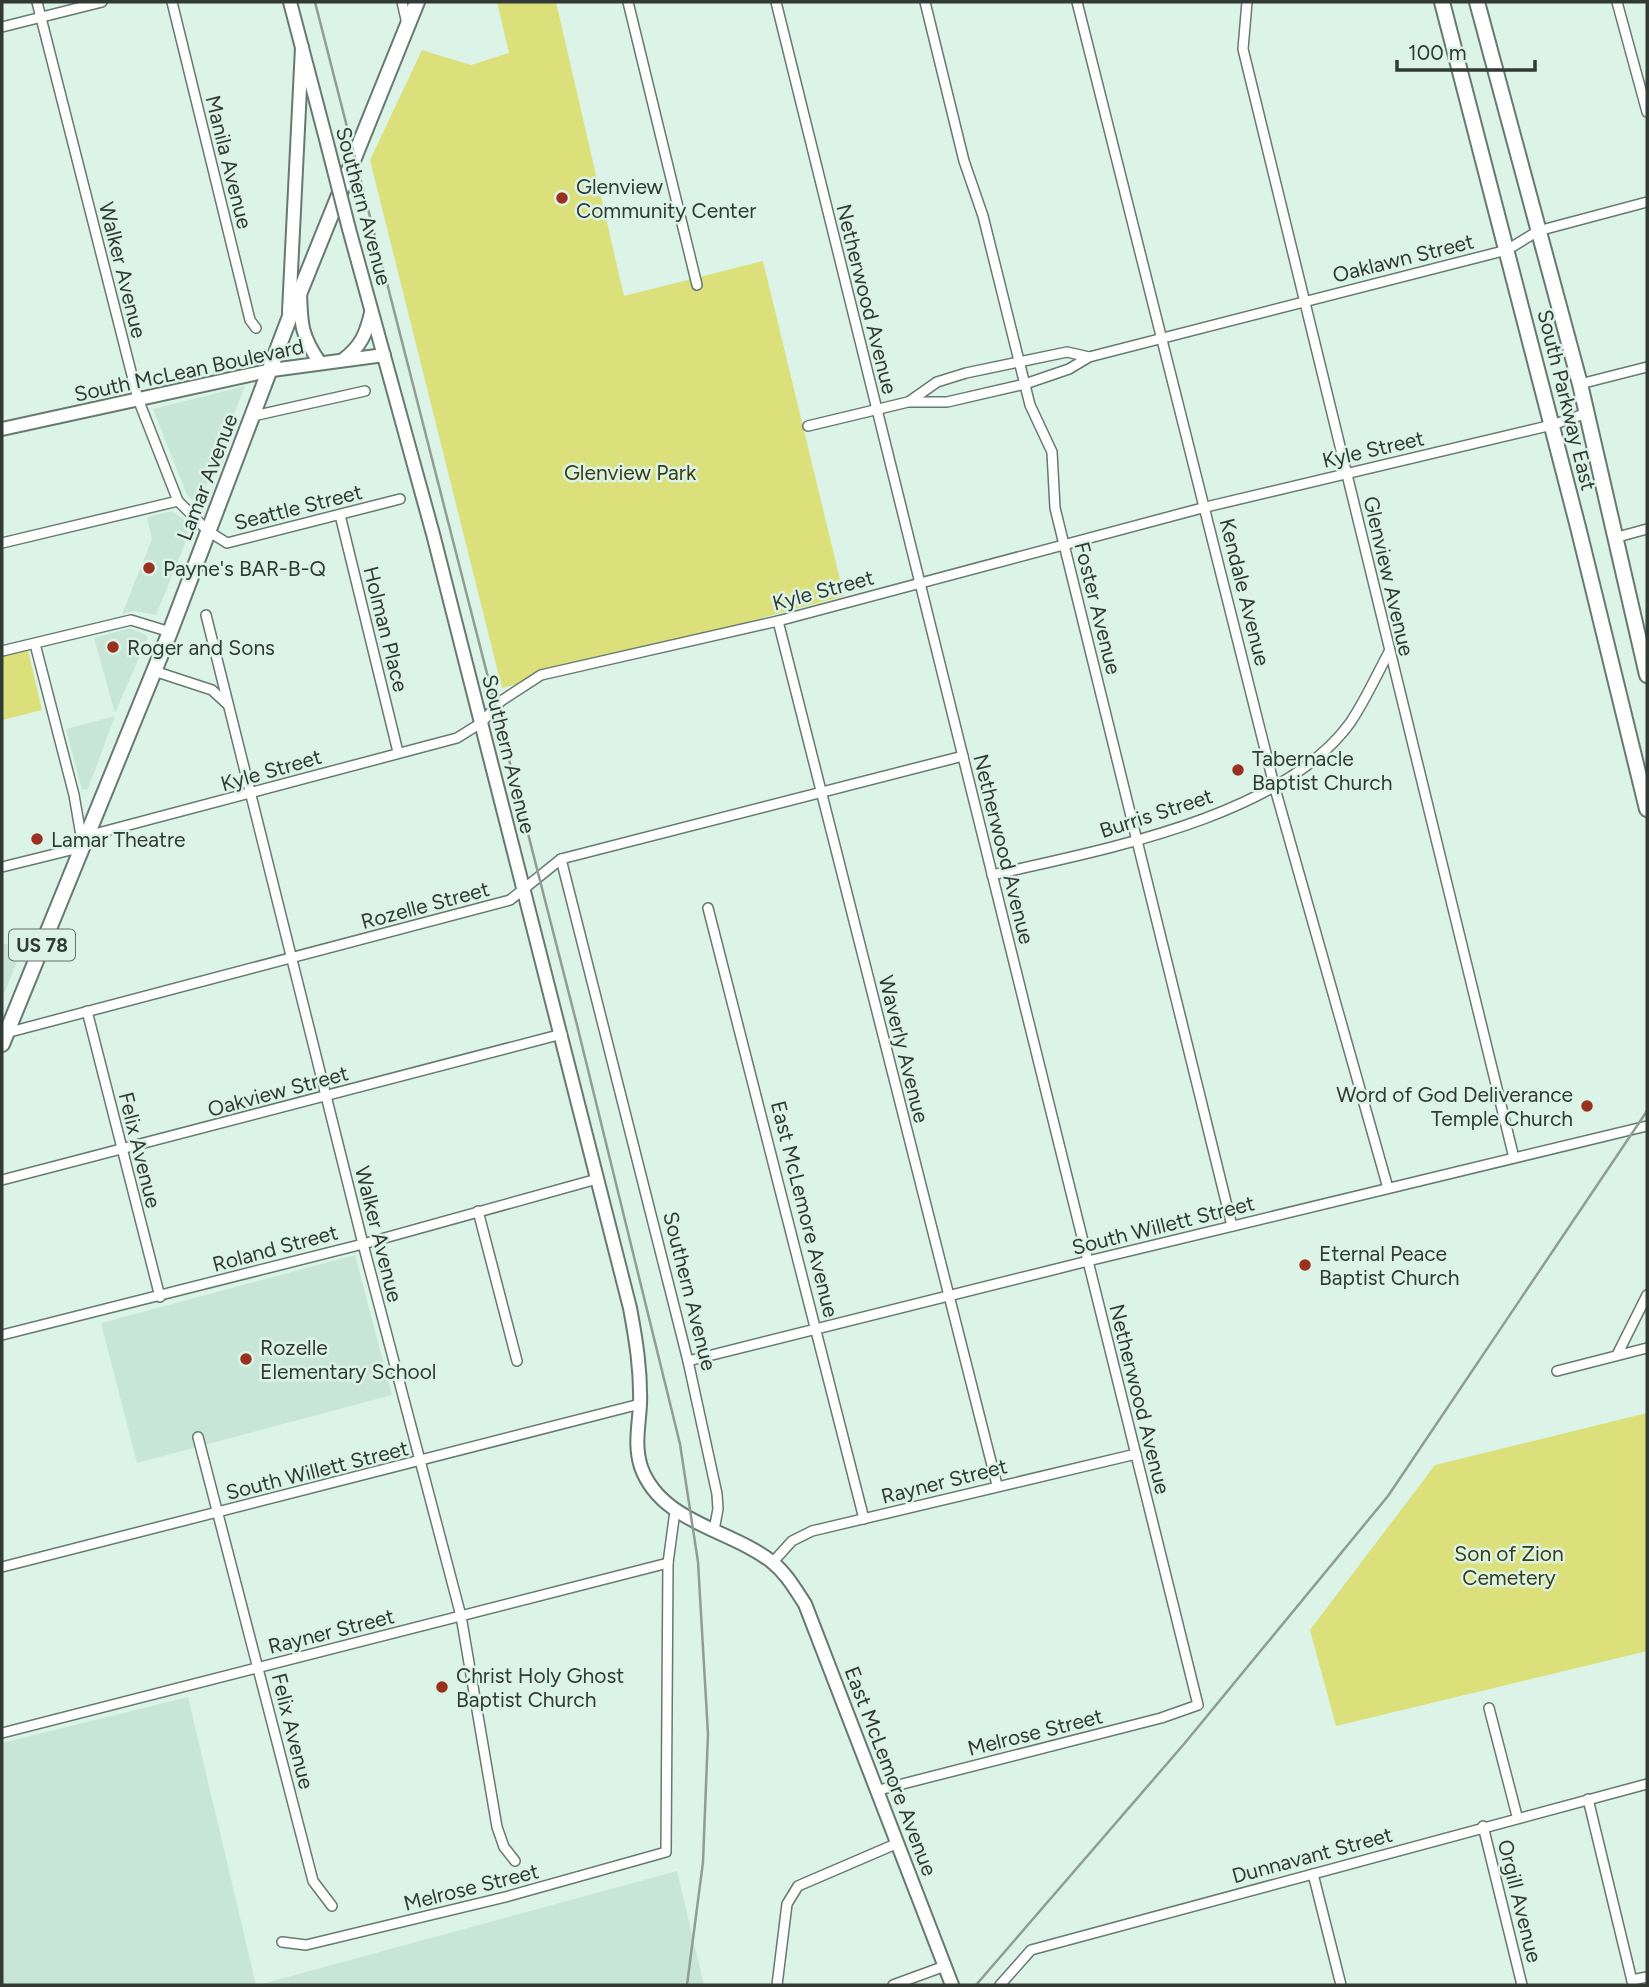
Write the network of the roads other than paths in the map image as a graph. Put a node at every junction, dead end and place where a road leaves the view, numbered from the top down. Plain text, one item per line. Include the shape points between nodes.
1 (37, 2) edge
2 (102, 2) edge
3 (172, 2) edge
4 (290, 2) edge
5 (402, 2) edge
6 (417, 2) edge
7 (628, 2) edge
8 (776, 2) edge
9 (925, 2) edge
10 (1077, 2) edge
11 (1247, 2) edge
12 (1442, 2) edge
13 (1477, 2) edge
14 (1618, 2) edge
15 (41, 17) junction
16 (407, 24) junction
17 (2, 27) edge
18 (302, 47) junction
19 (1647, 112) edge
20 (1647, 202) edge
21 (1538, 231) junction
22 (1507, 250) junction
23 (697, 285) dead end
24 (300, 290) junction
25 (1304, 301) junction
26 (372, 309) junction
27 (289, 319) junction
28 (256, 328) dead end
29 (1162, 337) junction
30 (384, 355) junction
31 (1089, 357) junction
32 (340, 361) junction
33 (320, 363) junction
34 (1020, 363) junction
35 (1647, 367) edge
36 (272, 370) junction
37 (1025, 384) junction
38 (1580, 384) junction
39 (365, 391) dead end
40 (138, 399) junction
41 (908, 402) junction
42 (876, 410) junction
43 (1587, 413) junction
44 (253, 416) junction
45 (1552, 425) junction
46 (808, 426) dead end
47 (2, 429) edge
48 (1347, 472) junction
49 (400, 499) dead end
50 (178, 501) junction
51 (1206, 507) junction
52 (340, 515) junction
53 (1647, 529) edge
54 (208, 531) junction
55 (1614, 538) junction
56 (2, 543) edge
57 (1065, 545) junction
58 (919, 582) junction
59 (206, 615) dead end
60 (778, 621) junction
61 (170, 632) junction
62 (35, 644) junction
63 (2, 652) edge
64 (1388, 652) junction
65 (154, 671) junction
66 (1647, 676) edge
67 (228, 704) junction
68 (481, 723) junction
69 (398, 752) junction
70 (963, 756) junction
71 (1274, 785) junction
72 (821, 792) junction
73 (250, 795) junction
74 (1647, 809) edge
75 (85, 841) junction
76 (1138, 841) junction
77 (561, 859) junction
78 (2, 867) edge
79 (992, 875) junction
80 (524, 889) junction
81 (708, 908) dead end
82 (291, 958) junction
83 (87, 1012) junction
84 (562, 1034) junction
85 (4, 1038) edge
86 (327, 1096) junction
87 (1647, 1126) edge
88 (122, 1149) junction
89 (1514, 1157) junction
90 (597, 1179) junction
91 (2, 1180) edge
92 (1388, 1188) junction
93 (478, 1211) junction
94 (1232, 1226) junction
95 (363, 1244) junction
96 (1088, 1261) junction
97 (1647, 1295) edge
98 (949, 1296) junction
99 (160, 1297) junction
100 (815, 1328) junction
101 (2, 1335) edge
102 (1647, 1348) edge
103 (1617, 1354) junction
104 (517, 1361) dead end
105 (688, 1361) junction
106 (1558, 1371) dead end
107 (640, 1404) junction
108 (198, 1437) dead end
109 (1136, 1454) junction
110 (419, 1461) junction
111 (997, 1485) junction
112 (675, 1511) junction
113 (218, 1513) junction
114 (864, 1519) junction
115 (714, 1530) junction
116 (668, 1563) junction
117 (772, 1563) junction
118 (2, 1567) edge
119 (461, 1616) junction
120 (259, 1667) junction
121 (1198, 1705) joint
122 (1489, 1708) dead end
123 (2, 1733) edge
124 (1647, 1784) edge
125 (879, 1790) junction
126 (1588, 1799) junction
127 (1517, 1816) junction
128 (1483, 1826) junction
129 (898, 1843) junction
130 (515, 1861) dead end
131 (1313, 1874) junction
132 (332, 1906) dead end
133 (282, 1942) dead end
134 (945, 1966) junction
135 (1647, 1977) edge
136 (1633, 1983) edge
137 (777, 1985) edge
138 (893, 1985) edge
139 (952, 1985) edge
140 (1000, 1985) edge
141 (1341, 1985) edge
142 (1522, 1985) edge

1 - 15 street, Walker Avenue
2 - 15 street
3 - 28 street, Manila Avenue via 250,320
4 - 18 main road, Southern Avenue
5 - 16 street
6 - 16 main road, Lamar Avenue / US 78
7 - 23 street
8 - 42 street, Netherwood Avenue
9 - 34 street, Foster Avenue
10 - 29 street, Kendale Avenue
11 - 25 street, Glenview Avenue via 1243,49
12 - 22 main road, South Parkway East
13 - 21 main road, South Parkway East
14 - 19 street
15 - 17 street
15 - 40 street, Walker Avenue
16 - 24 main road, Lamar Avenue / US 78
18 - 26 main road, Southern Avenue, bridge
18 - 27 main road
20 - 21 street, Oaklawn Street
21 - 22 street, Oaklawn Street
21 - 38 main road, South Parkway East
22 - 25 street, Oaklawn Street
22 - 45 main road, South Parkway East
24 - 27 main road, Lamar Avenue / US 78
24 - 33 main road via 301,328
25 - 29 street, Oaklawn Street
25 - 48 street, Glenview Avenue
26 - 30 main road, Southern Avenue
26 - 32 main road via 366,335 356,350
27 - 36 main road, Lamar Avenue / US 78
29 - 31 street, Oaklawn Street
29 - 51 street, Kendale Avenue
30 - 32 main road, South McLean Boulevard
30 - 68 main road, Southern Avenue
31 - 34 street via 1067,352
31 - 37 street
32 - 33 main road, South McLean Boulevard
33 - 36 main road, South McLean Boulevard
34 - 37 street, Foster Avenue
34 - 41 street via 947,379
35 - 38 street
36 - 40 main road, South McLean Boulevard
36 - 44 main road, Lamar Avenue / US 78
37 - 41 street via 947,402
37 - 57 street, Foster Avenue via 1052,452 1055,508
38 - 43 main road, South Parkway East
39 - 44 street
40 - 47 main road, South McLean Boulevard
40 - 50 street, Walker Avenue
41 - 42 street
42 - 46 street
42 - 58 street, Netherwood Avenue
43 - 45 street, Kyle Street
43 - 55 main road, South Parkway East
44 - 54 main road, Lamar Avenue / US 78
45 - 48 street, Kyle Street
45 - 74 main road, South Parkway East
48 - 51 street, Kyle Street
48 - 64 street, Glenview Avenue
49 - 52 street, Seattle Street
50 - 54 street, Walker Avenue
50 - 56 street
51 - 57 street, Kyle Street
51 - 71 street, Kendale Avenue
52 - 54 street, Seattle Street via 227,543
52 - 69 street, Holman Place
53 - 55 street
54 - 61 main road, Lamar Avenue / US 78
55 - 66 main road, South Parkway East
57 - 58 street, Kyle Street
57 - 76 street, Foster Avenue
58 - 60 street, Kyle Street
58 - 70 street, Netherwood Avenue
59 - 67 street, Walker Avenue
60 - 68 street, Kyle Street via 541,675 501,701
60 - 72 street, Waverly Avenue
61 - 62 street via 131,620
61 - 65 main road, Lamar Avenue / US 78
62 - 63 street
62 - 75 street
64 - 71 street, Burris Street via 1349,724 1311,762
64 - 89 street, Glenview Avenue
65 - 67 street via 212,690
65 - 75 main road, Lamar Avenue / US 78
67 - 73 street, Walker Avenue
68 - 69 street, Kyle Street via 457,737
68 - 80 main road, Southern Avenue
69 - 73 street, Kyle Street
70 - 72 street, Rozelle Street
70 - 79 street, Netherwood Avenue
71 - 76 street, Burris Street via 1205,819
71 - 92 street, Kendale Avenue
72 - 77 street, Rozelle Street
72 - 98 street, Waverly Avenue
73 - 75 street, Kyle Street
73 - 82 street, Walker Avenue
75 - 78 street, Kyle Street
75 - 85 main road, Lamar Avenue / US 78
76 - 79 street, Burris Street
76 - 94 street, Foster Avenue
77 - 80 street, Rozelle Street
77 - 105 street, Southern Avenue
79 - 96 street, Netherwood Avenue
80 - 82 street, Rozelle Street via 510,900
80 - 84 main road, Southern Avenue
81 - 100 street, East McLemore Avenue
82 - 83 street, Rozelle Street
82 - 86 street, Walker Avenue
83 - 85 street, Rozelle Street
83 - 88 street, Felix Avenue
84 - 86 street, Oakview Street
84 - 90 main road, Southern Avenue
86 - 88 street, Oakview Street
86 - 95 street, Walker Avenue
87 - 89 street, South Willett Street
88 - 91 street, Oakview Street
88 - 99 street, Felix Avenue
89 - 92 street, South Willett Street
90 - 93 street, Roland Street
90 - 107 main road, Southern Avenue via 639,1354
92 - 94 street, South Willett Street
93 - 95 street, Roland Street
93 - 104 street
94 - 96 street, South Willett Street
95 - 99 street, Roland Street
95 - 110 street, Walker Avenue
96 - 98 street, South Willett Street
96 - 109 street, Netherwood Avenue
97 - 103 street
98 - 100 street, South Willett Street
98 - 111 street, Waverly Avenue
99 - 101 street, Roland Street
100 - 105 street, South Willett Street
100 - 114 street, East McLemore Avenue
102 - 103 street
103 - 106 street
105 - 115 street, Southern Avenue via 717,1494
107 - 110 street, South Willett Street
107 - 112 main road, Southern Avenue via 636,1445 642,1468 655,1491
108 - 113 street, Felix Avenue
109 - 111 street, Rayner Street
109 - 121 street, Netherwood Avenue
110 - 113 street, South Willett Street
110 - 119 street, Walker Avenue
111 - 114 street, Rayner Street
112 - 115 main road, Southern Avenue
112 - 116 street
113 - 118 street, South Willett Street
113 - 120 street, Felix Avenue
114 - 117 street, Rayner Street via 792,1541
115 - 117 main road, East McLemore Avenue
116 - 119 street, Rayner Street
116 - 133 street, Melrose Street via 666,1852 306,1945
117 - 125 main road, East McLemore Avenue via 805,1604
119 - 120 street, Rayner Street
119 - 130 street, Walker Avenue via 497,1827
120 - 123 street, Rayner Street
120 - 132 street, Felix Avenue via 313,1881
121 - 125 street, Melrose Street
122 - 127 street, Orgill Avenue
124 - 126 street, Dunnavant Street
125 - 129 main road, East McLemore Avenue
126 - 127 street, Dunnavant Street
126 - 136 street
127 - 128 street, Dunnavant Street
128 - 131 street, Dunnavant Street
128 - 142 street, Orgill Avenue
129 - 134 main road, East McLemore Avenue
129 - 137 street via 798,1886 787,1904
131 - 140 street, Dunnavant Street via 1031,1950
131 - 141 street
134 - 138 street
134 - 139 main road, East McLemore Avenue
135 - 136 street

